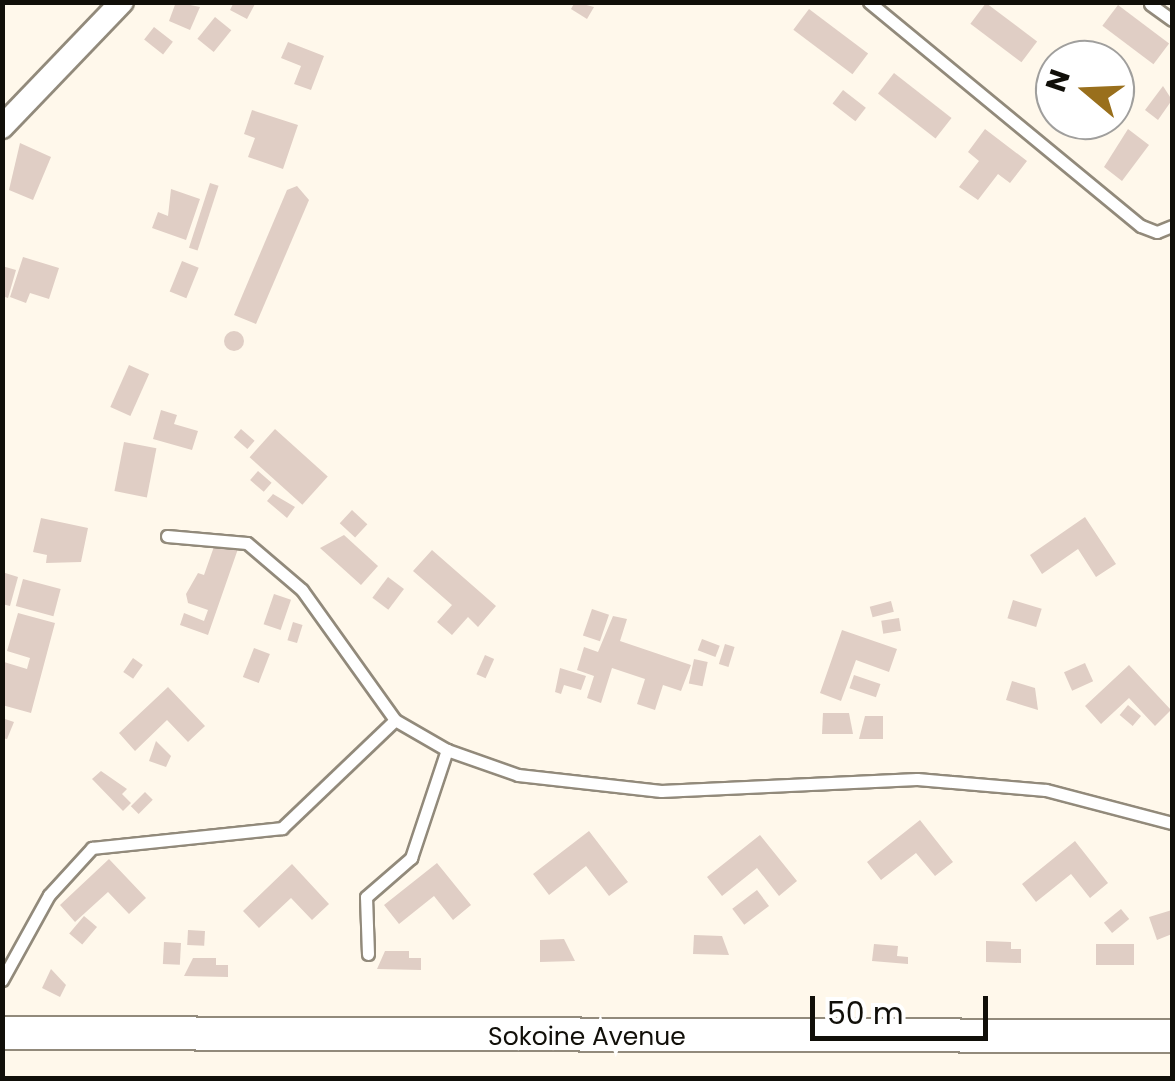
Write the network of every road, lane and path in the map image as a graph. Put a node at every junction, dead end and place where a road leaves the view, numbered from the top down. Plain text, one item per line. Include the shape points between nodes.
1 (122, 2) edge
2 (869, 2) edge
3 (1150, 4) edge
4 (1172, 20) edge
5 (2, 127) edge
6 (1172, 226) edge
7 (167, 536) dead end
8 (394, 720) junction
9 (448, 750) junction
10 (1172, 823) edge
11 (368, 954) dead end
12 (2, 980) edge
13 (2, 1033) edge
14 (1172, 1036) edge

1 - 5 street
2 - 6 lane via 999,103 1116,207 1157,232
3 - 4 lane
7 - 8 lane via 229,536 271,561 302,590
8 - 9 lane
8 - 12 lane via 282,828 92,848 49,895
9 - 10 lane via 569,785 661,791 917,779 1046,790
9 - 11 lane via 411,858 366,897
13 - 14 street, Sokoine Avenue

